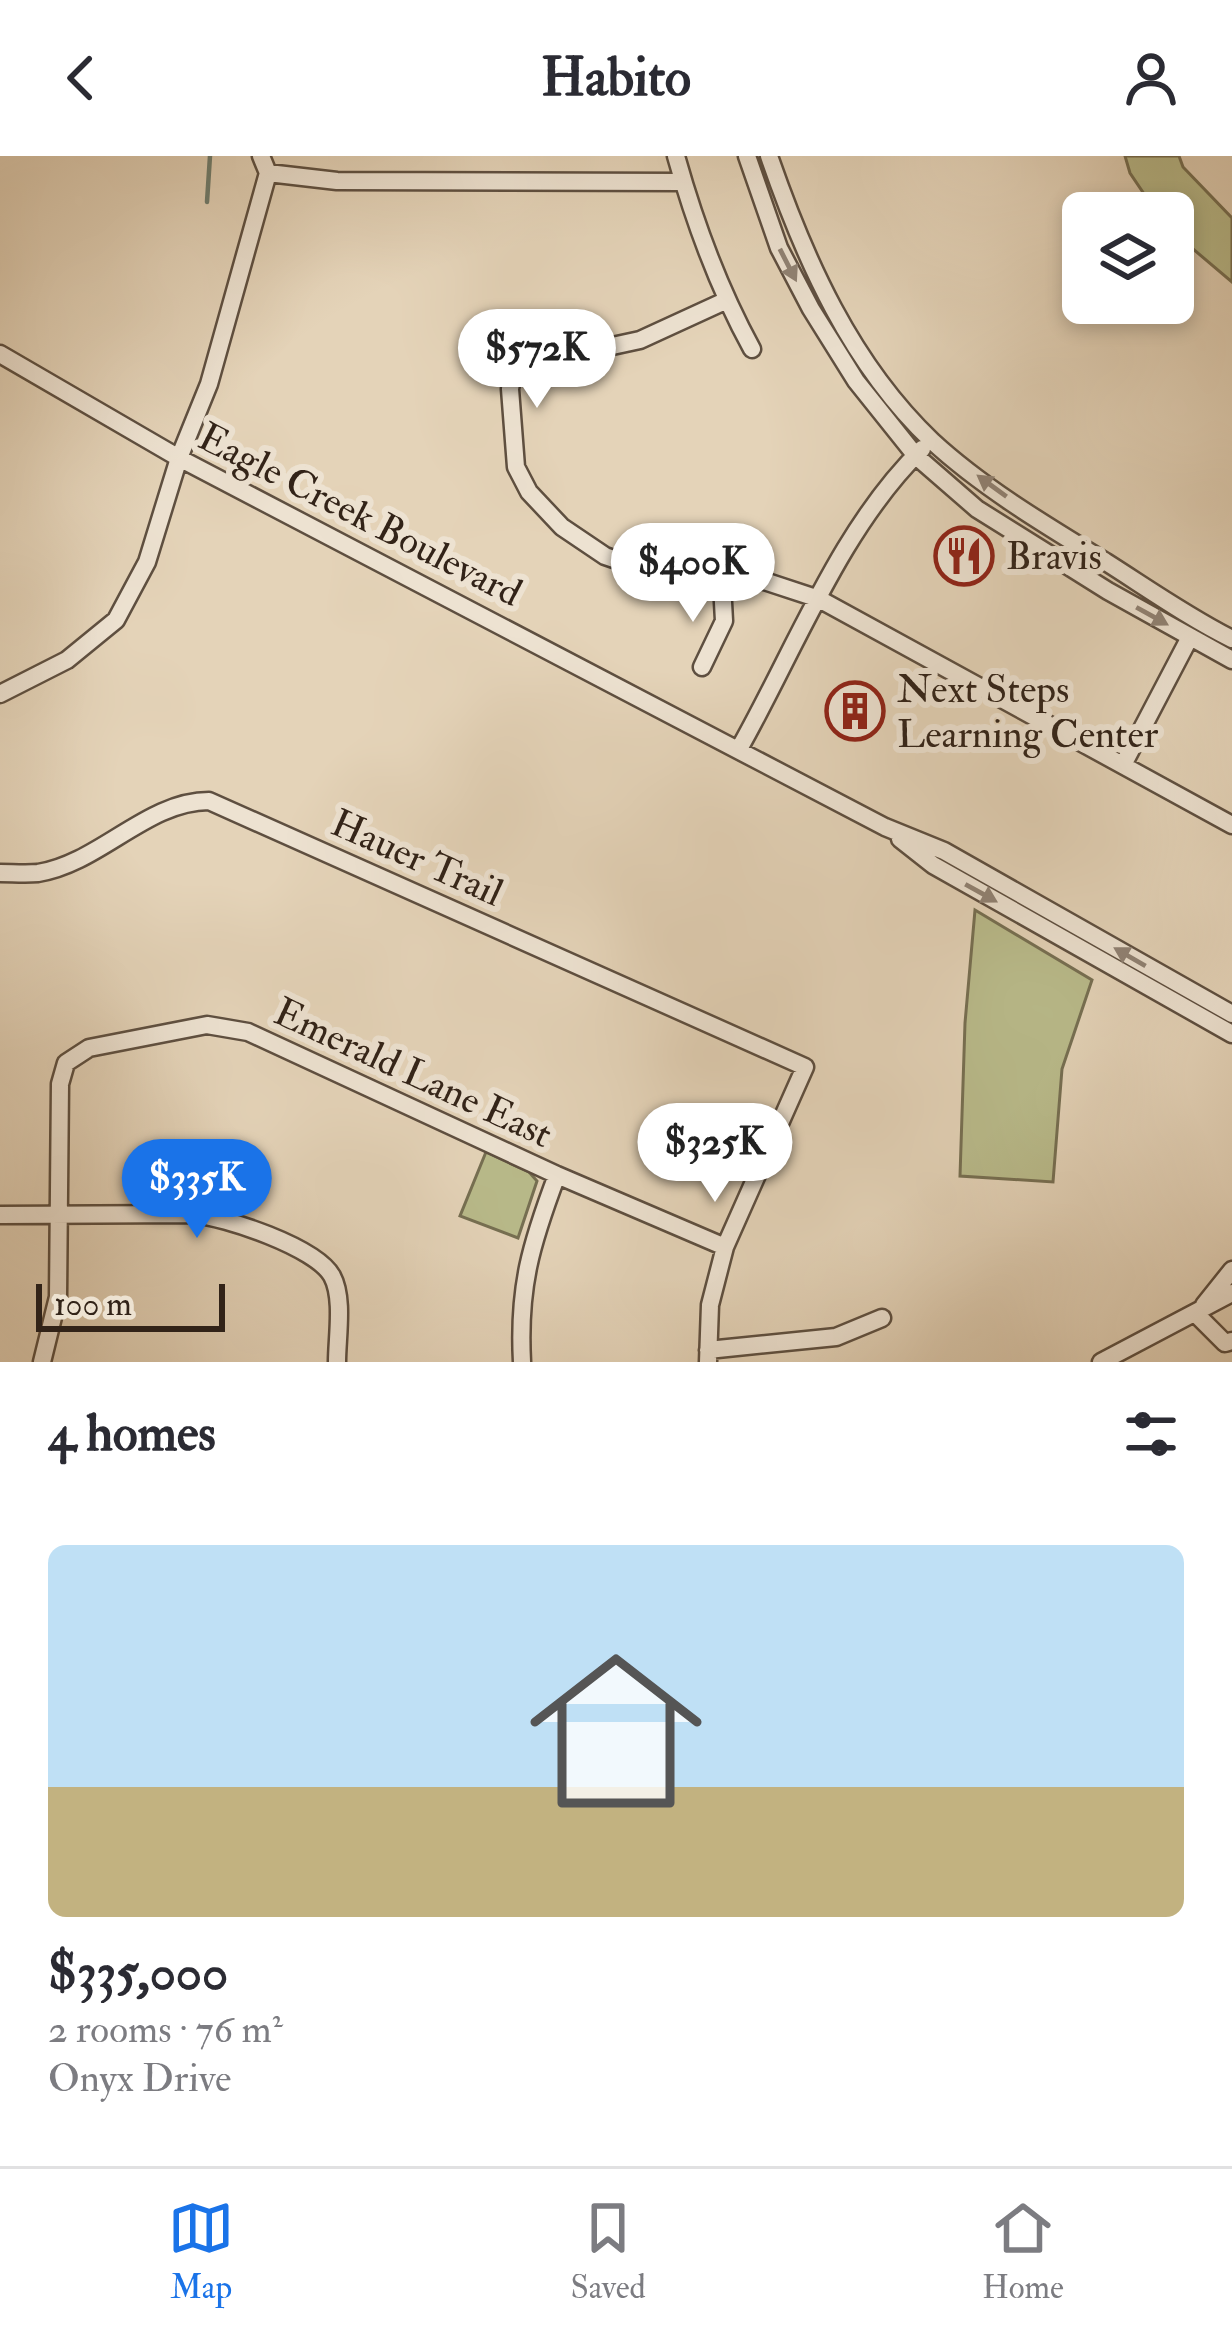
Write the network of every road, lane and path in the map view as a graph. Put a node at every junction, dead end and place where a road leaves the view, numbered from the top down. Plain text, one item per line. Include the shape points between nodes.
1 (676, 156) edge
2 (747, 156) edge
3 (769, 156) edge
4 (264, 165) edge
5 (683, 182) junction
6 (725, 301) junction
7 (752, 349) dead end
8 (0, 354) edge
9 (932, 440) junction
10 (916, 456) junction
11 (179, 458) junction
12 (698, 565) junction
13 (737, 572) junction
14 (722, 584) junction
15 (819, 599) junction
16 (1190, 638) junction
17 (1232, 639) edge
18 (1232, 660) edge
19 (702, 667) dead end
20 (0, 694) edge
21 (739, 749) junction
22 (1123, 765) junction
23 (1232, 825) edge
24 (885, 827) junction
25 (0, 873) edge
26 (1232, 1014) edge
27 (1232, 1034) edge
28 (556, 1175) junction
29 (58, 1214) junction
30 (0, 1215) edge
31 (725, 1246) junction
32 (1232, 1270) edge
33 (1232, 1293) edge
34 (1199, 1309) junction
35 (882, 1318) dead end
36 (1232, 1341) edge
37 (708, 1356) edge
38 (42, 1362) edge
39 (337, 1362) edge
40 (522, 1362) edge
41 (1102, 1362) edge

1 - 5 street
2 -> 10 street via 811,309
3 - 9 street via 847,334
4 - 5 street via 337,181
4 - 11 street via 209,384
5 - 6 street
6 - 7 street
6 - 12 street via 640,340 526,356 510,389 516,466 562,527 604,556 640,568
8 - 11 street, Eagle Creek Boulevard
9 - 10 street
17 -> 9 street via 1045,525
10 - 15 street
10 -> 16 street via 977,509
11 - 20 street via 147,562 116,620 68,660
11 - 21 street, Eagle Creek Boulevard
12 - 13 street via 719,544 735,554
12 - 14 street via 708,582
13 - 14 street
13 - 15 street
14 - 19 street via 724,621
15 - 21 street
15 - 22 street
16 - 18 street
16 - 22 street
21 - 24 street, Eagle Creek Boulevard
22 - 23 street
26 -> 24 street, Eagle Creek Boulevard via 944,851
24 -> 27 street, Eagle Creek Boulevard via 933,865
25 - 31 street, Hauer Trail via 39,873 184,801 209,801 805,1067
28 - 29 street, Emerald Lane East via 248,1031 207,1025 89,1048 66,1063
28 - 31 street, Emerald Lane East
28 - 40 street via 522,1291
29 - 30 street
29 - 38 street via 57,1311
29 - 39 street via 205,1215 312,1256 334,1281
31 - 37 street
32 - 34 street
33 - 34 street
34 - 36 street via 1215,1335
34 - 41 street
35 - 37 street via 836,1337

